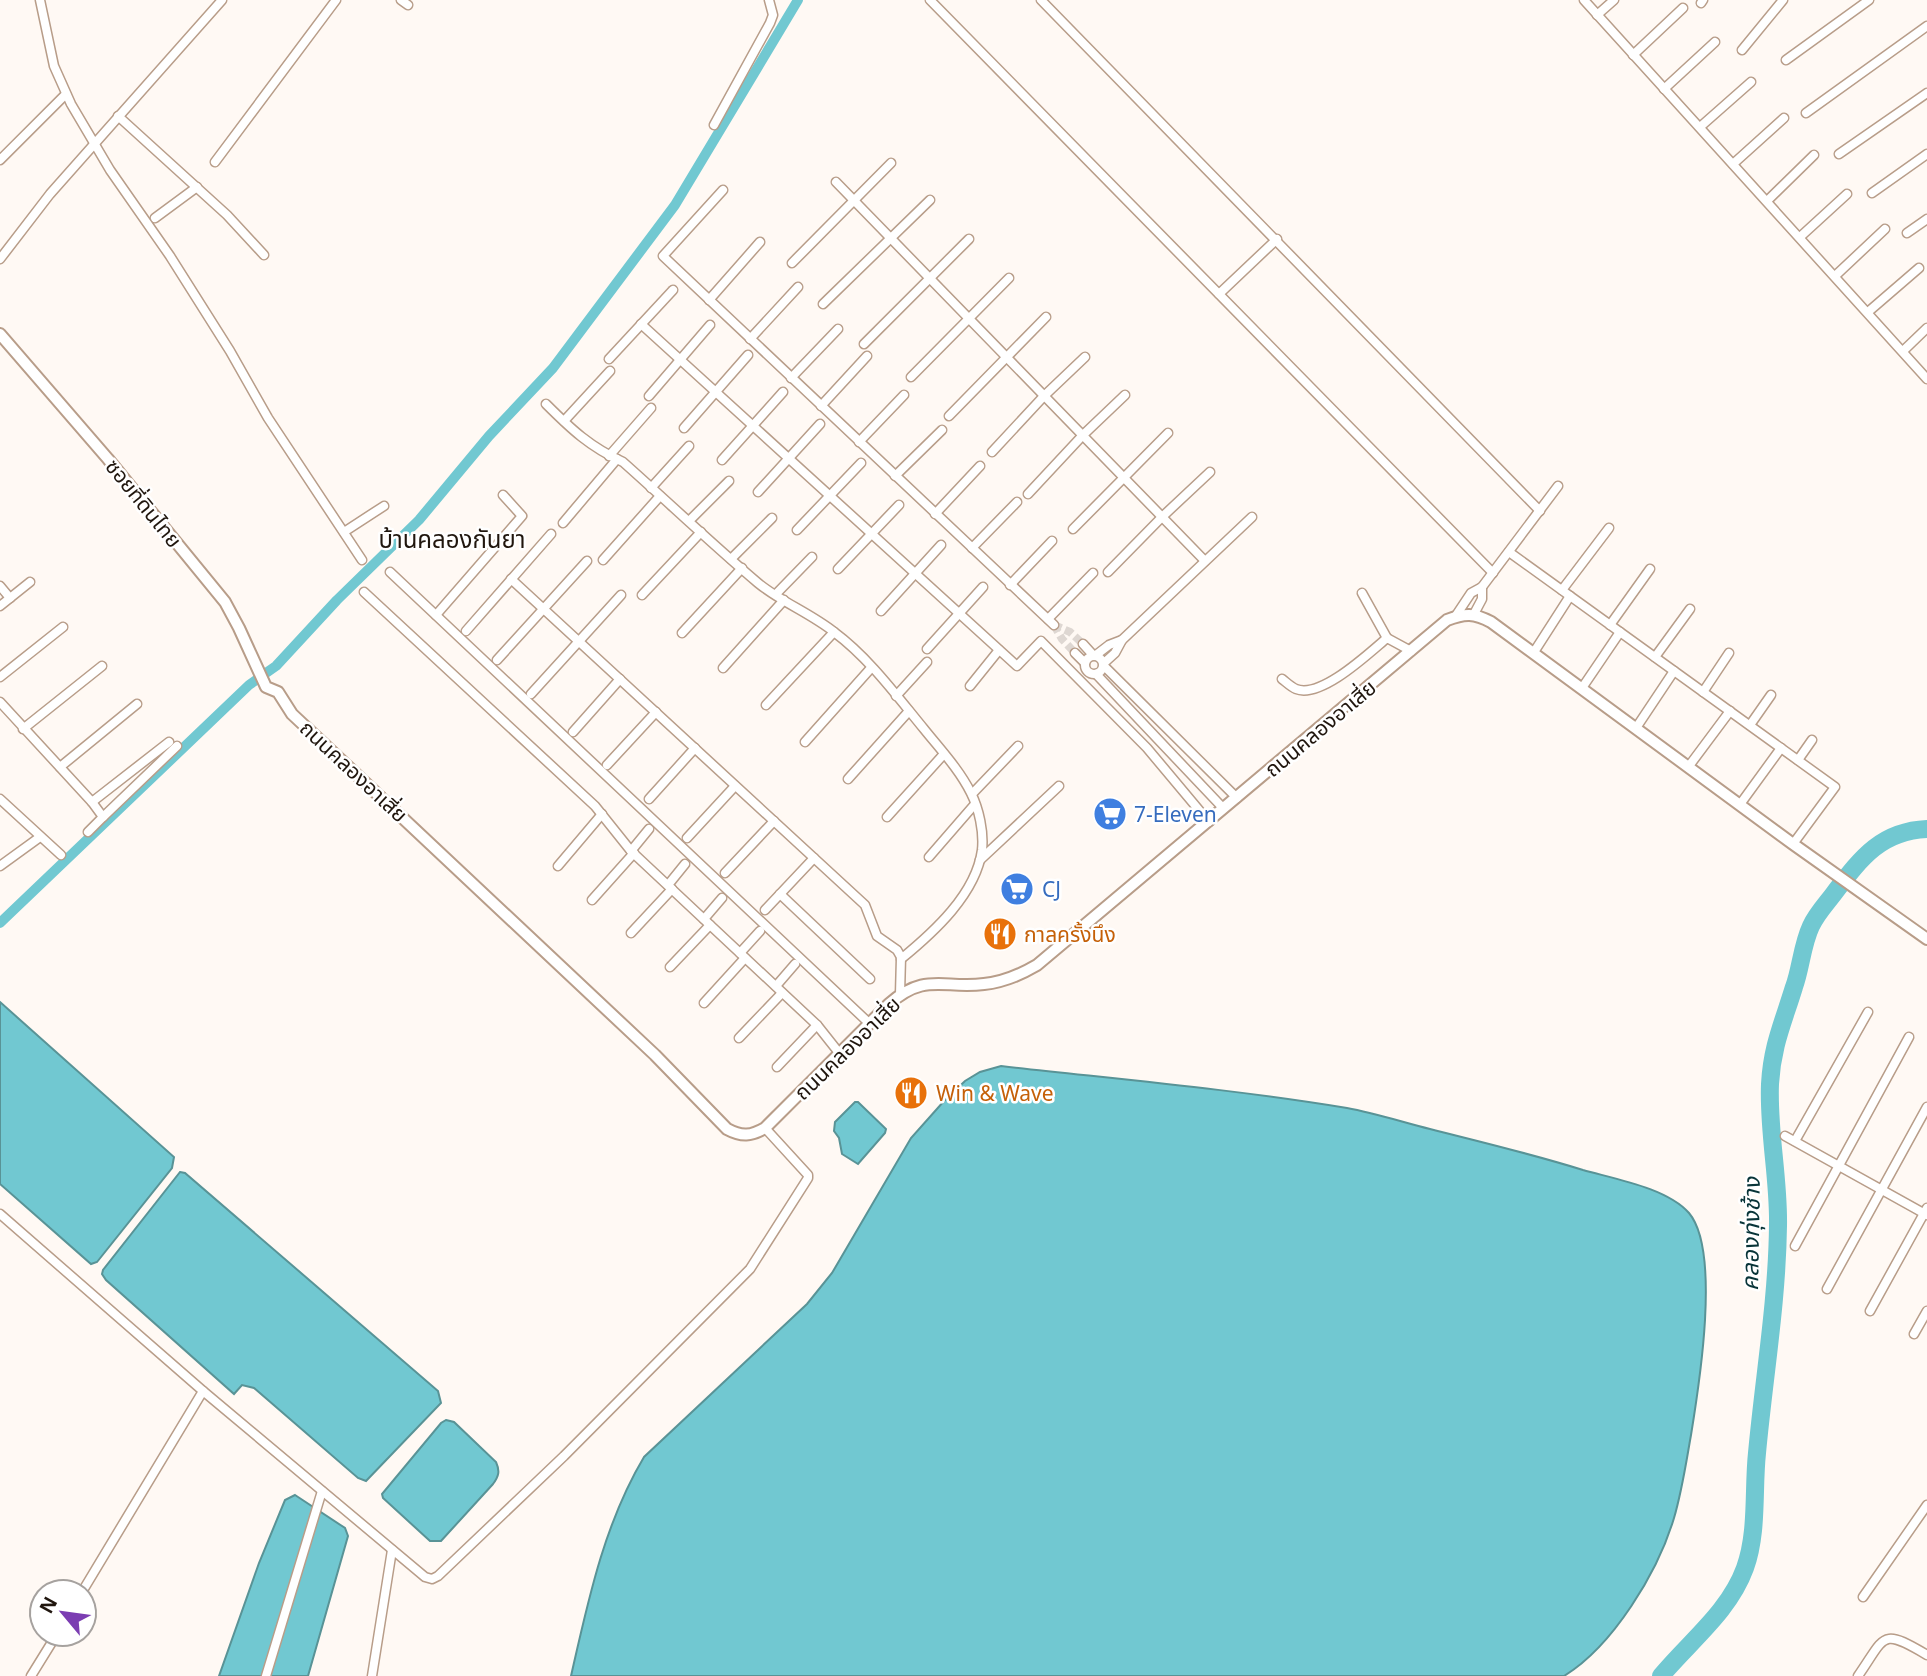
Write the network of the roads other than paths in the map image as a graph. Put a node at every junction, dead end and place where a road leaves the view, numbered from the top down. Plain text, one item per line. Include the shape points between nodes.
1 (40, 0) edge
2 (222, 0) edge
3 (337, 0) edge
4 (769, 0) edge
5 (930, 0) edge
6 (1041, 0) edge
7 (1584, 0) edge
8 (1614, 0) edge
9 (1783, 0) edge
10 (1869, 0) edge
11 (1683, 8) dead end
12 (1597, 15) junction
13 (1927, 26) edge
14 (1715, 43) dead end
15 (1742, 50) dead end
16 (1633, 55) junction
17 (1786, 60) dead end
18 (1751, 82) dead end
19 (1664, 89) junction
20 (1927, 93) edge
21 (66, 94) junction
22 (1806, 113) dead end
23 (118, 116) junction
24 (1784, 118) dead end
25 (714, 125) dead end
26 (1700, 127) junction
27 (94, 143) junction
28 (1839, 154) dead end
29 (1927, 154) edge
30 (1814, 155) dead end
31 (0, 160) edge
32 (215, 162) dead end
33 (891, 163) dead end
34 (1733, 164) junction
35 (836, 182) dead end
36 (197, 187) junction
37 (723, 190) dead end
38 (1872, 193) dead end
39 (1847, 194) dead end
40 (854, 200) junction
41 (930, 201) dead end
42 (1767, 201) junction
43 (155, 218) dead end
44 (1927, 219) edge
45 (1885, 229) dead end
46 (1907, 233) dead end
47 (1800, 237) junction
48 (891, 239) junction
49 (969, 239) dead end
50 (1277, 239) junction
51 (760, 242) dead end
52 (264, 255) dead end
53 (0, 259) edge
54 (792, 263) dead end
55 (1919, 268) dead end
56 (1835, 276) junction
57 (929, 278) junction
58 (1009, 278) dead end
59 (798, 287) dead end
60 (673, 290) dead end
61 (1219, 294) junction
62 (709, 300) junction
63 (823, 304) dead end
64 (1868, 312) junction
65 (1046, 317) dead end
66 (968, 318) junction
67 (642, 324) junction
68 (710, 325) dead end
69 (838, 328) dead end
70 (1927, 328) edge
71 (0, 334) edge
72 (750, 339) junction
73 (864, 345) dead end
74 (1903, 351) junction
75 (748, 355) dead end
76 (867, 356) dead end
77 (1007, 357) junction
78 (1085, 357) dead end
79 (681, 358) junction
80 (609, 359) dead end
81 (610, 371) dead end
82 (911, 377) dead end
83 (791, 378) junction
84 (1927, 379) edge
85 (717, 391) junction
86 (783, 392) dead end
87 (904, 395) dead end
88 (1125, 395) dead end
89 (649, 396) dead end
90 (1044, 396) junction
91 (546, 404) dead end
92 (821, 406) junction
93 (651, 408) dead end
94 (949, 416) dead end
95 (564, 421) junction
96 (820, 424) dead end
97 (754, 425) junction
98 (684, 428) dead end
99 (942, 430) dead end
100 (1168, 433) dead end
101 (1083, 435) junction
102 (859, 442) junction
103 (690, 446) dead end
104 (992, 452) dead end
105 (613, 457) junction
106 (789, 458) junction
107 (722, 460) dead end
108 (861, 463) dead end
109 (980, 466) dead end
110 (1210, 472) dead end
111 (895, 476) junction
112 (1123, 476) junction
113 (729, 481) dead end
114 (1558, 486) dead end
115 (651, 488) junction
116 (758, 492) dead end
117 (1028, 494) dead end
118 (503, 495) dead end
119 (830, 495) junction
120 (660, 496) junction
121 (1017, 502) dead end
122 (899, 505) dead end
123 (384, 506) dead end
124 (1539, 511) junction
125 (935, 514) junction
126 (772, 517) dead end
127 (1162, 517) junction
128 (1252, 517) dead end
129 (689, 521) junction
130 (563, 523) dead end
131 (1609, 528) dead end
132 (1073, 529) dead end
133 (797, 530) dead end
134 (344, 532) junction
135 (701, 532) junction
136 (872, 533) junction
137 (551, 534) dead end
138 (1052, 541) dead end
139 (941, 545) dead end
140 (972, 548) junction
141 (1509, 552) junction
142 (812, 557) dead end
143 (731, 559) junction
144 (362, 560) dead end
145 (603, 560) dead end
146 (587, 561) dead end
147 (1205, 561) junction
148 (742, 569) junction
149 (838, 569) dead end
150 (1650, 569) dead end
151 (390, 572) dead end
152 (1108, 572) dead end
153 (915, 573) junction
154 (1093, 573) dead end
155 (1493, 573) junction
156 (511, 579) junction
157 (30, 582) dead end
158 (1010, 584) junction
159 (0, 586) edge
160 (983, 587) dead end
161 (1482, 587) junction
162 (1562, 590) junction
163 (364, 592) dead end
164 (1362, 593) dead end
165 (776, 594) junction
166 (621, 595) dead end
167 (642, 595) dead end
168 (1570, 596) junction
169 (10, 598) junction
170 (785, 600) junction
171 (0, 606) edge
172 (543, 608) junction
173 (1690, 609) dead end
174 (881, 611) dead end
175 (959, 613) junction
176 (1474, 614) junction
177 (436, 615) junction
178 (1455, 617) junction
179 (1609, 625) junction
180 (63, 627) dead end
181 (466, 631) dead end
182 (834, 632) junction
183 (1620, 632) junction
184 (682, 633) dead end
185 (1387, 638) junction
186 (579, 640) junction
187 (1122, 640) junction
188 (1083, 644) tunnel mouth
189 (927, 649) dead end
190 (999, 650) junction
191 (1411, 651) junction
192 (1076, 653) tunnel mouth
193 (1534, 653) junction
194 (1729, 653) dead end
195 (1094, 655) junction
196 (1655, 657) junction
197 (497, 660) dead end
198 (927, 662) dead end
199 (1085, 663) junction
200 (1104, 664) junction
201 (102, 666) dead end
202 (723, 668) dead end
203 (872, 668) junction
204 (1674, 671) junction
205 (1096, 674) junction
206 (0, 677) edge
207 (620, 679) junction
208 (1282, 679) dead end
209 (970, 686) dead end
210 (266, 687) joint
211 (1582, 688) junction
212 (1703, 692) junction
213 (531, 694) dead end
214 (1770, 695) dead end
215 (896, 696) junction
216 (0, 702) edge
217 (137, 705) dead end
218 (766, 705) dead end
219 (909, 711) junction
220 (1730, 711) junction
221 (656, 712) junction
222 (1750, 725) junction
223 (1636, 728) junction
224 (23, 729) junction
225 (573, 732) dead end
226 (1812, 740) dead end
227 (805, 742) dead end
228 (1017, 746) dead end
229 (695, 748) junction
230 (1781, 748) junction
231 (944, 754) junction
232 (1798, 760) junction
233 (607, 765) dead end
234 (1689, 766) junction
235 (60, 767) junction
236 (848, 779) dead end
237 (736, 786) junction
238 (1059, 786) dead end
239 (972, 794) junction
240 (1237, 798) junction
241 (0, 799) edge
242 (649, 799) dead end
243 (92, 802) junction
244 (1741, 803) junction
245 (975, 804) junction
246 (1223, 808) junction
247 (602, 814) junction
248 (103, 817) junction
249 (887, 817) dead end
250 (774, 821) junction
251 (1209, 822) junction
252 (649, 829) dead end
253 (88, 832) dead end
254 (40, 838) junction
255 (687, 838) dead end
256 (1793, 844) junction
257 (633, 852) junction
258 (61, 855) dead end
259 (929, 857) dead end
260 (814, 858) junction
261 (980, 860) junction
262 (685, 864) dead end
263 (0, 866) edge
264 (558, 866) dead end
265 (725, 873) dead end
266 (670, 887) junction
267 (780, 894) junction
268 (722, 898) dead end
269 (592, 900) dead end
270 (765, 910) dead end
271 (707, 922) junction
272 (760, 931) dead end
273 (631, 933) dead end
274 (1927, 939) edge
275 (743, 956) junction
276 (901, 959) junction
277 (794, 964) dead end
278 (670, 967) dead end
279 (870, 979) dead end
280 (779, 990) junction
281 (901, 994) junction
282 (704, 1003) dead end
283 (1868, 1012) dead end
284 (870, 1024) junction
285 (817, 1025) junction
286 (1909, 1037) dead end
287 (740, 1038) dead end
288 (840, 1054) junction
289 (777, 1067) dead end
290 (1927, 1107) edge
291 (765, 1128) junction
292 (1785, 1136) dead end
293 (1795, 1141) junction
294 (1839, 1166) junction
295 (1882, 1189) junction
296 (1926, 1212) edge
297 (1, 1217) edge
298 (1795, 1245) dead end
299 (1827, 1289) dead end
300 (1870, 1311) dead end
301 (1927, 1311) edge
302 (1914, 1334) dead end
303 (203, 1391) junction
304 (321, 1491) junction
305 (1927, 1505) edge
306 (393, 1550) junction
307 (90, 1578) edge
308 (1863, 1597) dead end
309 (49, 1648) edge
310 (1927, 1655) edge
311 (34, 1675) edge
312 (266, 1676) edge
313 (372, 1676) edge
314 (1858, 1676) edge

1 - 21 street via 54,66
2 - 23 street
3 - 32 street
4 - 25 street via 770,23
5 - 61 street
6 - 50 street
7 - 12 street
8 - 12 street
9 - 15 street
10 - 17 street
11 - 16 street
12 - 16 street
13 - 22 street
14 - 19 street
16 - 19 street
18 - 26 street
19 - 26 street
20 - 28 street
21 - 27 street
21 - 31 street
23 - 27 street
23 - 36 street
24 - 34 street
26 - 34 street
27 - 53 street
27 - 134 street
29 - 38 street
30 - 42 street
33 - 40 street
34 - 42 street
35 - 40 street
36 - 43 street
36 - 52 street
37 - 62 street via 663,256
39 - 47 street
40 - 48 street
40 - 54 street
41 - 48 street
42 - 47 street
44 - 46 street
45 - 56 street
47 - 56 street
48 - 57 street
48 - 63 street
49 - 57 street
50 - 61 street
50 - 124 street
51 - 62 street
55 - 64 street
56 - 64 street
57 - 66 street
57 - 73 street
58 - 66 street
59 - 72 street
60 - 67 street
61 - 155 street
62 - 72 street
64 - 74 street
65 - 77 street
66 - 77 street
66 - 82 street
67 - 79 street
67 - 80 street
68 - 79 street
69 - 83 street
70 - 74 street
71 - 210 street, ซอยที่ดินไทย via 225,602
72 - 83 street
74 - 84 street
75 - 85 street
76 - 92 street
77 - 90 street
77 - 94 street
78 - 90 street
79 - 85 street
79 - 89 street
81 - 95 street
83 - 92 street
85 - 97 street
85 - 98 street
86 - 97 street
87 - 102 street
88 - 101 street
90 - 101 street
90 - 104 street
91 - 95 street
92 - 102 street
93 - 105 street
95 - 105 street via 578,436
96 - 106 street
97 - 106 street
97 - 107 street
99 - 111 street
100 - 112 street
101 - 112 street
101 - 117 street
102 - 111 street
103 - 115 street
105 - 115 street
105 - 130 street
106 - 116 street
106 - 119 street
108 - 119 street
109 - 125 street
110 - 127 street
111 - 125 street
112 - 127 street
112 - 132 street
113 - 129 street
114 - 124 street
115 - 120 street
118 - 177 street via 522,516
119 - 133 street
119 - 136 street
120 - 129 street
120 - 145 street
121 - 140 street
122 - 136 street
123 - 134 street
124 - 141 street
125 - 140 street
126 - 143 street
127 - 147 street
127 - 152 street
128 - 147 street
129 - 135 street
131 - 162 street
134 - 144 street
135 - 143 street
135 - 167 street
136 - 149 street
136 - 153 street
137 - 156 street
138 - 158 street
139 - 153 street
140 - 158 street
141 - 155 street
141 - 162 street
142 - 165 street
143 - 148 street
146 - 172 street
147 - 187 street
148 - 165 street
148 - 184 street
150 - 179 street
151 - 177 street
153 - 174 street
153 - 175 street
154 - 158 street via 1051,622
155 - 161 street
156 - 172 street
156 - 181 street
157 - 169 street
159 - 169 street
160 - 175 street
161 - 176 street
161 - 178 street via 1471,593
162 - 168 street
163 - 247 street
164 - 185 street
165 - 170 street
166 - 186 street
168 - 179 street
168 - 193 street
169 - 171 street
170 - 182 street
170 - 202 street
172 - 186 street
172 - 197 street
173 - 196 street
175 - 189 street
175 - 190 street
176 - 178 street, ถนนคลองอาเสี่ย
176 - 193 street
177 - 284 street
178 - 191 street, ถนนคลองอาเสี่ย
179 - 183 street
180 - 206 street
182 - 203 street
182 - 218 street
183 - 196 street
183 - 211 street
185 - 191 street
185 - 208 street via 1338,677 1314,689 1298,690
186 - 207 street
186 - 213 street
187 - 195 street
187 - 200 street
188 - 195 street
190 - 209 street
190 - 251 street via 1017,666 1041,640 1147,748
191 - 240 street, ถนนคลองอาเสี่ย
192 - 199 street
193 - 211 street
194 - 212 street
195 - 199 street
195 - 200 street
196 - 204 street
198 - 215 street
199 - 205 street via 1087,670
200 - 205 street
200 - 240 street
201 - 224 street
203 - 215 street
203 - 227 street
204 - 212 street
204 - 223 street
205 - 246 street
207 - 221 street
207 - 225 street
210 - 291 street, ถนนคลองอาเสี่ย via 278,692 292,714 655,1055 727,1129 750,1135
211 - 223 street
212 - 220 street
214 - 222 street
215 - 219 street
216 - 224 street
217 - 235 street
219 - 231 street
219 - 236 street
220 - 222 street
220 - 234 street
221 - 229 street
221 - 233 street
222 - 230 street
223 - 234 street
224 - 235 street
226 - 232 street
228 - 239 street
229 - 237 street
229 - 242 street
230 - 232 street
230 - 244 street
231 - 239 street
231 - 249 street
232 - 256 street via 1835,787
234 - 244 street
235 - 243 street
237 - 250 street
237 - 255 street
238 - 261 street
239 - 245 street
240 - 246 street, ถนนคลองอาเสี่ย
241 - 254 street
243 - 248 street
243 - 248 street via 173,744
244 - 256 street
245 - 259 street
245 - 261 street via 981,831
246 - 251 street, ถนนคลองอาเสี่ย
247 - 257 street
247 - 264 street
248 - 253 street
250 - 260 street
250 - 265 street
251 - 281 street, ถนนคลองอาเสี่ย via 1037,965 983,985 922,985
252 - 257 street
254 - 258 street
254 - 263 street
256 - 274 street
257 - 266 street
257 - 269 street
260 - 267 street
260 - 276 street via 865,905 877,936 897,950
261 - 276 street via 949,912
262 - 266 street
266 - 271 street
266 - 273 street
267 - 270 street
267 - 279 street
268 - 271 street
271 - 275 street
271 - 278 street
272 - 275 street
275 - 280 street
275 - 282 street
276 - 281 street
277 - 280 street
280 - 285 street
280 - 287 street
281 - 284 street, ถนนคลองอาเสี่ย
283 - 293 street
284 - 288 street, ถนนคลองอาเสี่ย
285 - 288 street
285 - 289 street
286 - 294 street
288 - 291 street, ถนนคลองอาเสี่ย
290 - 295 street
291 - 306 street via 808,1178 750,1269 438,1576 425,1577
292 - 293 street
293 - 294 street
294 - 295 street
294 - 298 street
295 - 296 street
295 - 299 street
296 - 300 street
297 - 303 street
301 - 302 street
303 - 304 street
303 - 307 street
304 - 306 street
304 - 312 street
305 - 308 street
306 - 313 street
309 - 311 street
310 - 314 street via 1899,1638 1889,1638 1877,1646

